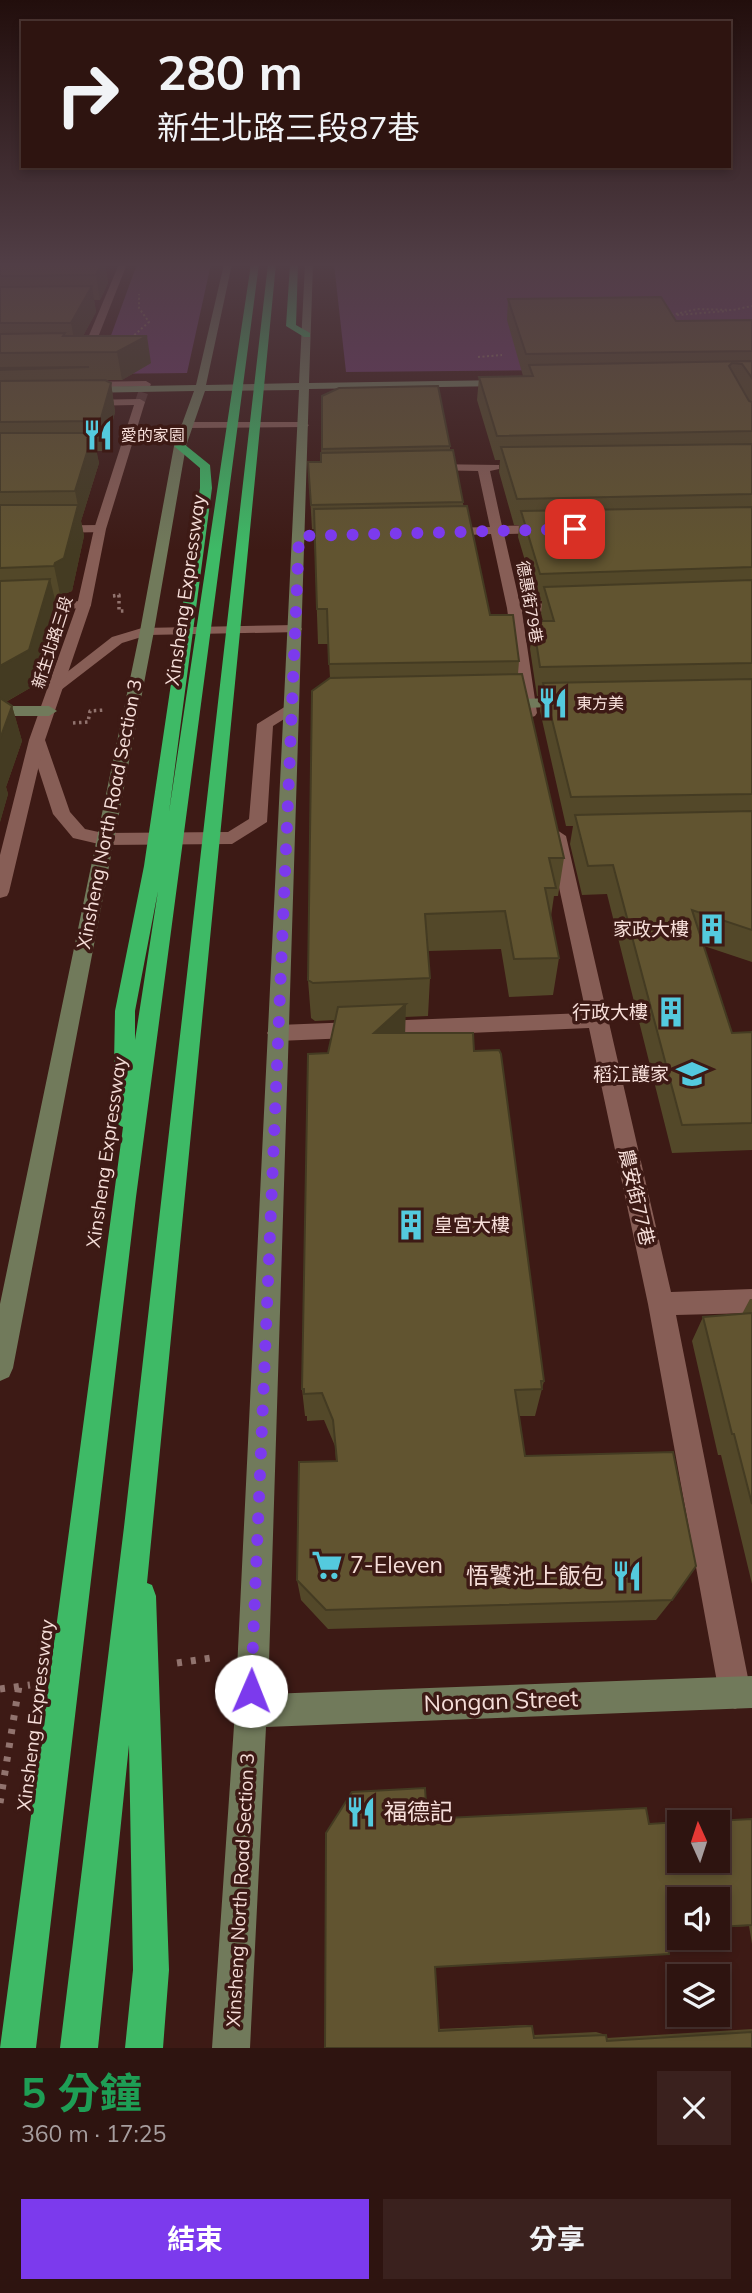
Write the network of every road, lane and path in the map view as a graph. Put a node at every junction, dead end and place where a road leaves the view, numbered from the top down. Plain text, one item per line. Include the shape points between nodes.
1 (206, 360) edge
2 (242, 360) edge
3 (262, 360) edge
4 (306, 360) edge
5 (512, 383) edge
6 (146, 384) dead end
7 (304, 391) junction
8 (199, 392) junction
9 (68, 394) junction
10 (508, 394) edge
11 (186, 425) junction
12 (303, 425) junction
13 (180, 446) junction
14 (483, 467) junction
15 (510, 467) edge
16 (413, 468) edge
17 (100, 529) junction
18 (565, 529) edge
19 (0, 530) edge
20 (499, 530) junction
21 (432, 532) edge
22 (352, 535) edge
23 (299, 536) junction
24 (119, 595) dead end
25 (84, 605) junction
26 (584, 606) edge
27 (0, 607) edge
28 (514, 608) junction
29 (119, 611) dead end
30 (295, 629) junction
31 (147, 631) junction
32 (56, 687) junction
33 (580, 702) edge
34 (486, 704) edge
35 (527, 704) junction
36 (298, 708) junction
37 (115, 710) dead end
38 (49, 711) junction
39 (0, 712) edge
40 (533, 730) edge
41 (39, 734) junction
42 (551, 809) edge
43 (103, 839) junction
44 (3, 870) edge
45 (0, 892) edge
46 (598, 1020) junction
47 (278, 1032) junction
48 (124, 1197) junction
49 (752, 1301) edge
50 (661, 1304) junction
51 (0, 1368) edge
52 (139, 1527) junction
53 (19, 1686) dead end
54 (743, 1692) edge
55 (251, 1711) junction
56 (0, 1803) edge
57 (17, 2048) edge
58 (79, 2048) edge
59 (144, 2048) edge
60 (231, 2048) edge

1 - 8 street, Xinsheng North Road Section 3
2 - 48 highway, Xinsheng Expressway
3 - 52 highway
4 - 7 street, Xinsheng North Road Section 3
5 - 7 street
6 - 9 street
7 - 8 street
7 - 10 street
7 - 12 street, Xinsheng North Road Section 3
8 - 9 street
8 - 11 street, Xinsheng North Road Section 3
9 - 17 street, 新生北路三段 via 140,402 115,457
11 - 12 street
11 - 13 street, Xinsheng North Road Section 3
12 - 23 street, Xinsheng North Road Section 3 via 308,470
13 - 31 street, Xinsheng North Road Section 3
13 - 48 highway via 206,467 206,488 153,866 125,1011
14 - 15 street
14 - 16 street
14 - 20 street, 德惠街79巷
17 - 19 street
17 - 25 street, 新生北路三段
18 - 20 street
20 - 21 street
20 - 28 street, 德惠街79巷
22 - 23 street
23 - 30 street, Xinsheng North Road Section 3
24 - 29 path
25 - 27 street
25 - 32 street, 新生北路三段
26 - 28 street
28 - 35 street, 德惠街79巷
30 - 31 street
30 - 36 street, Xinsheng North Road Section 3
31 - 32 street via 117,640
31 - 43 street, Xinsheng North Road Section 3
32 - 38 street, 新生北路三段
33 - 35 street
34 - 35 street
35 - 40 street
36 - 43 street via 265,724 258,822 232,838
36 - 47 street, Xinsheng North Road Section 3
37 - 41 path via 90,711 88,722
38 - 39 street
38 - 41 street, 新生北路三段
41 - 43 street via 62,814 79,834
41 - 44 street, 新生北路三段
42 - 46 street, 農安街77巷 via 564,835
43 - 51 street, Xinsheng North Road Section 3
44 - 45 street, 新生北路三段
46 - 47 street
46 - 50 street, 農安街77巷
47 - 55 street, Xinsheng North Road Section 3
48 - 57 highway, Xinsheng Expressway
49 - 50 street
50 - 54 street, 農安街77巷
52 - 58 highway
52 - 59 highway via 151,1970
53 - 56 path
54 - 55 street, Nongan Street
55 - 60 street, Xinsheng North Road Section 3

